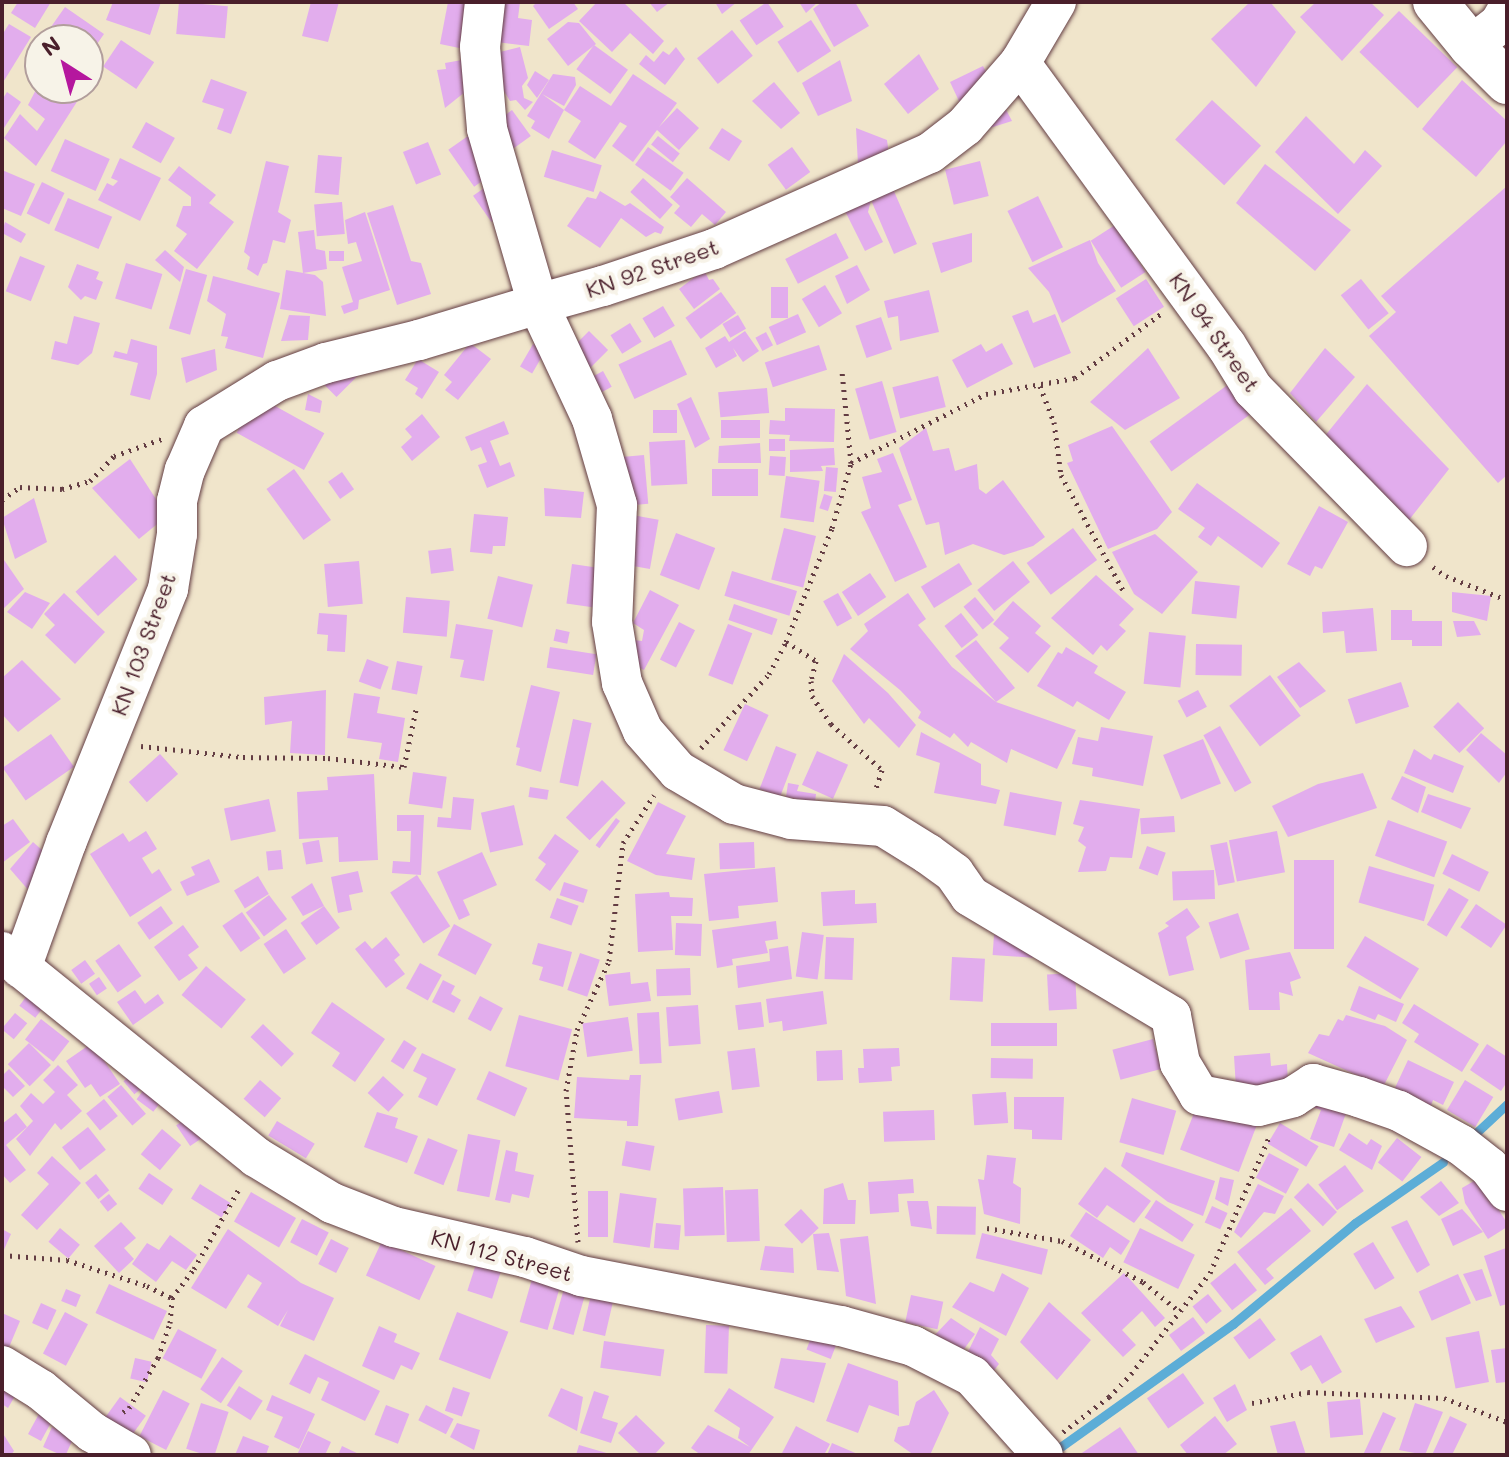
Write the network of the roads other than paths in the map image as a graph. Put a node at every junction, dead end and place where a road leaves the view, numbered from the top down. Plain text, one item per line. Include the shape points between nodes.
1 (485, 2) edge
2 (1056, 2) edge
3 (1435, 2) edge
4 (1507, 11) edge
5 (1471, 46) junction
6 (1020, 63) junction
7 (1507, 82) edge
8 (538, 304) junction
9 (1407, 546) road end
10 (12, 960) edge
11 (1507, 1191) edge
12 (2, 1366) edge
13 (1040, 1452) edge
14 (131, 1455) edge

1 - 8 street via 480,47 487,129
2 - 6 street
3 - 5 main road
4 - 5 street
5 - 7 main road
6 - 8 street, KN 92 Street via 965,126 930,153 714,249
6 - 9 street, KN 94 Street via 1260,398
8 - 10 street, KN 103 Street via 289,376 204,426 177,501 168,589
8 - 11 street via 592,419 617,505 612,622 622,683 643,731 678,771 734,804 791,819 883,826 954,873 970,896 1171,1016 1180,1063 1199,1095 1258,1106 1293,1097 1313,1084 1359,1097 1399,1111 1461,1145 1489,1167
10 - 13 street, KN 112 Street via 256,1157 332,1203 394,1227 525,1257 581,1276 841,1326 913,1346 972,1376
12 - 14 street

